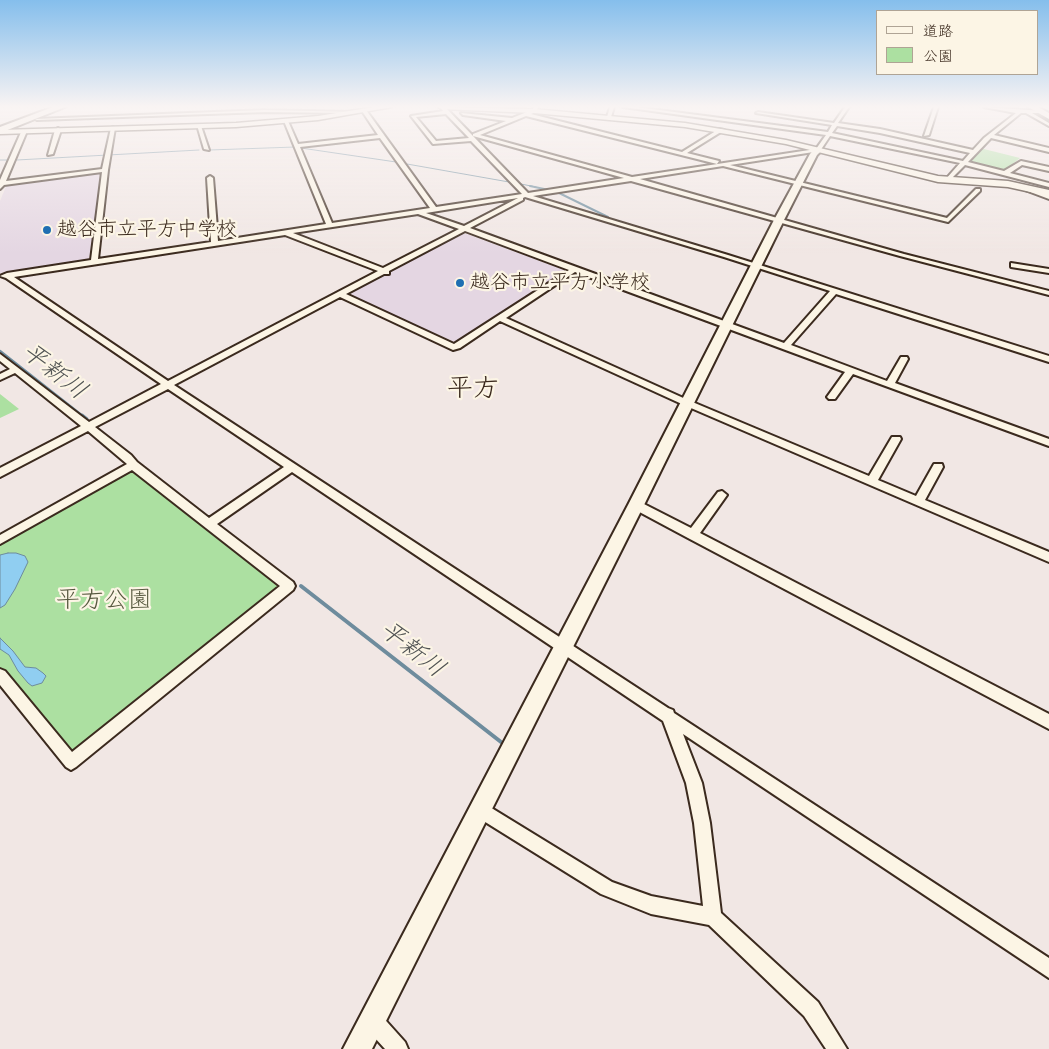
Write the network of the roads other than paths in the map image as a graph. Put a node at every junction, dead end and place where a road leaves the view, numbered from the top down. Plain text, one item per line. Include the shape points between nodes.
1 (12, 156) edge
2 (108, 156) edge
3 (302, 156) edge
4 (396, 156) edge
5 (491, 156) edge
6 (544, 156) edge
7 (690, 156) edge
8 (777, 156) edge
9 (815, 156) edge
10 (844, 156) edge
11 (933, 156) edge
12 (971, 156) edge
13 (966, 163) junction
14 (722, 164) junction
15 (105, 170) junction
16 (1049, 170) edge
17 (1006, 173) junction
18 (210, 178) dead end
19 (629, 179) junction
20 (948, 180) junction
21 (799, 183) junction
22 (1, 185) edge
23 (1014, 185) junction
24 (1049, 185) edge
25 (978, 190) dead end
26 (1049, 193) edge
27 (527, 196) junction
28 (1049, 197) edge
29 (434, 209) junction
30 (418, 212) junction
31 (779, 220) junction
32 (330, 226) junction
33 (465, 230) junction
34 (286, 232) junction
35 (215, 244) junction
36 (94, 262) junction
37 (1014, 265) dead end
38 (756, 266) junction
39 (574, 269) junction
40 (1049, 271) edge
41 (386, 272) junction
42 (4, 276) edge
43 (834, 291) junction
44 (1049, 293) edge
45 (342, 295) junction
46 (500, 318) junction
47 (726, 326) junction
48 (786, 346) junction
49 (0, 357) edge
50 (904, 359) dead end
51 (1049, 359) edge
52 (15, 370) junction
53 (851, 370) junction
54 (0, 376) edge
55 (890, 384) junction
56 (168, 385) junction
57 (832, 397) dead end
58 (687, 403) junction
59 (88, 427) junction
60 (896, 439) dead end
61 (1049, 443) edge
62 (133, 465) junction
63 (292, 467) junction
64 (938, 467) dead end
65 (0, 473) edge
66 (872, 481) junction
67 (722, 495) dead end
68 (919, 501) junction
69 (636, 505) junction
70 (210, 523) junction
71 (692, 536) junction
72 (0, 540) edge
73 (1049, 557) edge
74 (563, 648) junction
75 (0, 676) edge
76 (668, 715) junction
77 (1049, 722) edge
78 (480, 809) junction
79 (713, 917) junction
80 (1049, 969) edge
81 (372, 1020) junction
82 (357, 1049) edge
83 (398, 1049) edge
84 (837, 1049) edge

1 - 22 street
2 - 15 street
3 - 32 street
4 - 29 street
5 - 27 street
6 - 19 street
7 - 14 street
8 - 14 street
9 - 21 street
10 - 20 main road
11 - 13 street
12 - 13 street
13 - 17 street
13 - 20 street
14 - 19 street
14 - 21 street
15 - 22 street
15 - 36 street
16 - 17 street via 1020,163
17 - 24 street
18 - 35 street
19 - 27 street
19 - 31 street
20 - 23 main road
21 - 25 street via 948,220
21 - 31 street
23 - 26 main road
23 - 28 street
27 - 29 street
27 - 33 street
27 - 38 street
29 - 30 street
30 - 32 street
30 - 33 street
31 - 38 street
31 - 44 street
32 - 34 street
33 - 39 street
33 - 41 street
34 - 35 street
34 - 41 street
35 - 36 street
36 - 42 street
37 - 40 street
38 - 43 street
38 - 47 street
39 - 46 street
39 - 47 street
41 - 45 street
42 - 56 street
43 - 48 street
43 - 51 street
45 - 46 street via 453,347
45 - 56 street
46 - 58 street
47 - 48 street
47 - 58 street
48 - 53 street
49 - 52 street
50 - 55 street
52 - 54 street
52 - 59 street
53 - 55 street
53 - 57 street
55 - 61 street
56 - 59 street
56 - 63 street
58 - 66 street
58 - 69 street
59 - 62 street
59 - 65 street
60 - 66 street
62 - 70 street
62 - 72 street
63 - 70 street
63 - 74 street
64 - 68 street
66 - 68 street
67 - 71 street
68 - 73 street
69 - 71 street
69 - 74 street
70 - 75 street via 289,586 71,762
71 - 77 street
74 - 76 street
74 - 78 street
76 - 79 street via 694,784
76 - 80 street
78 - 79 street via 606,888 650,905
78 - 81 street
79 - 84 street via 811,1010
81 - 82 street
81 - 83 street

